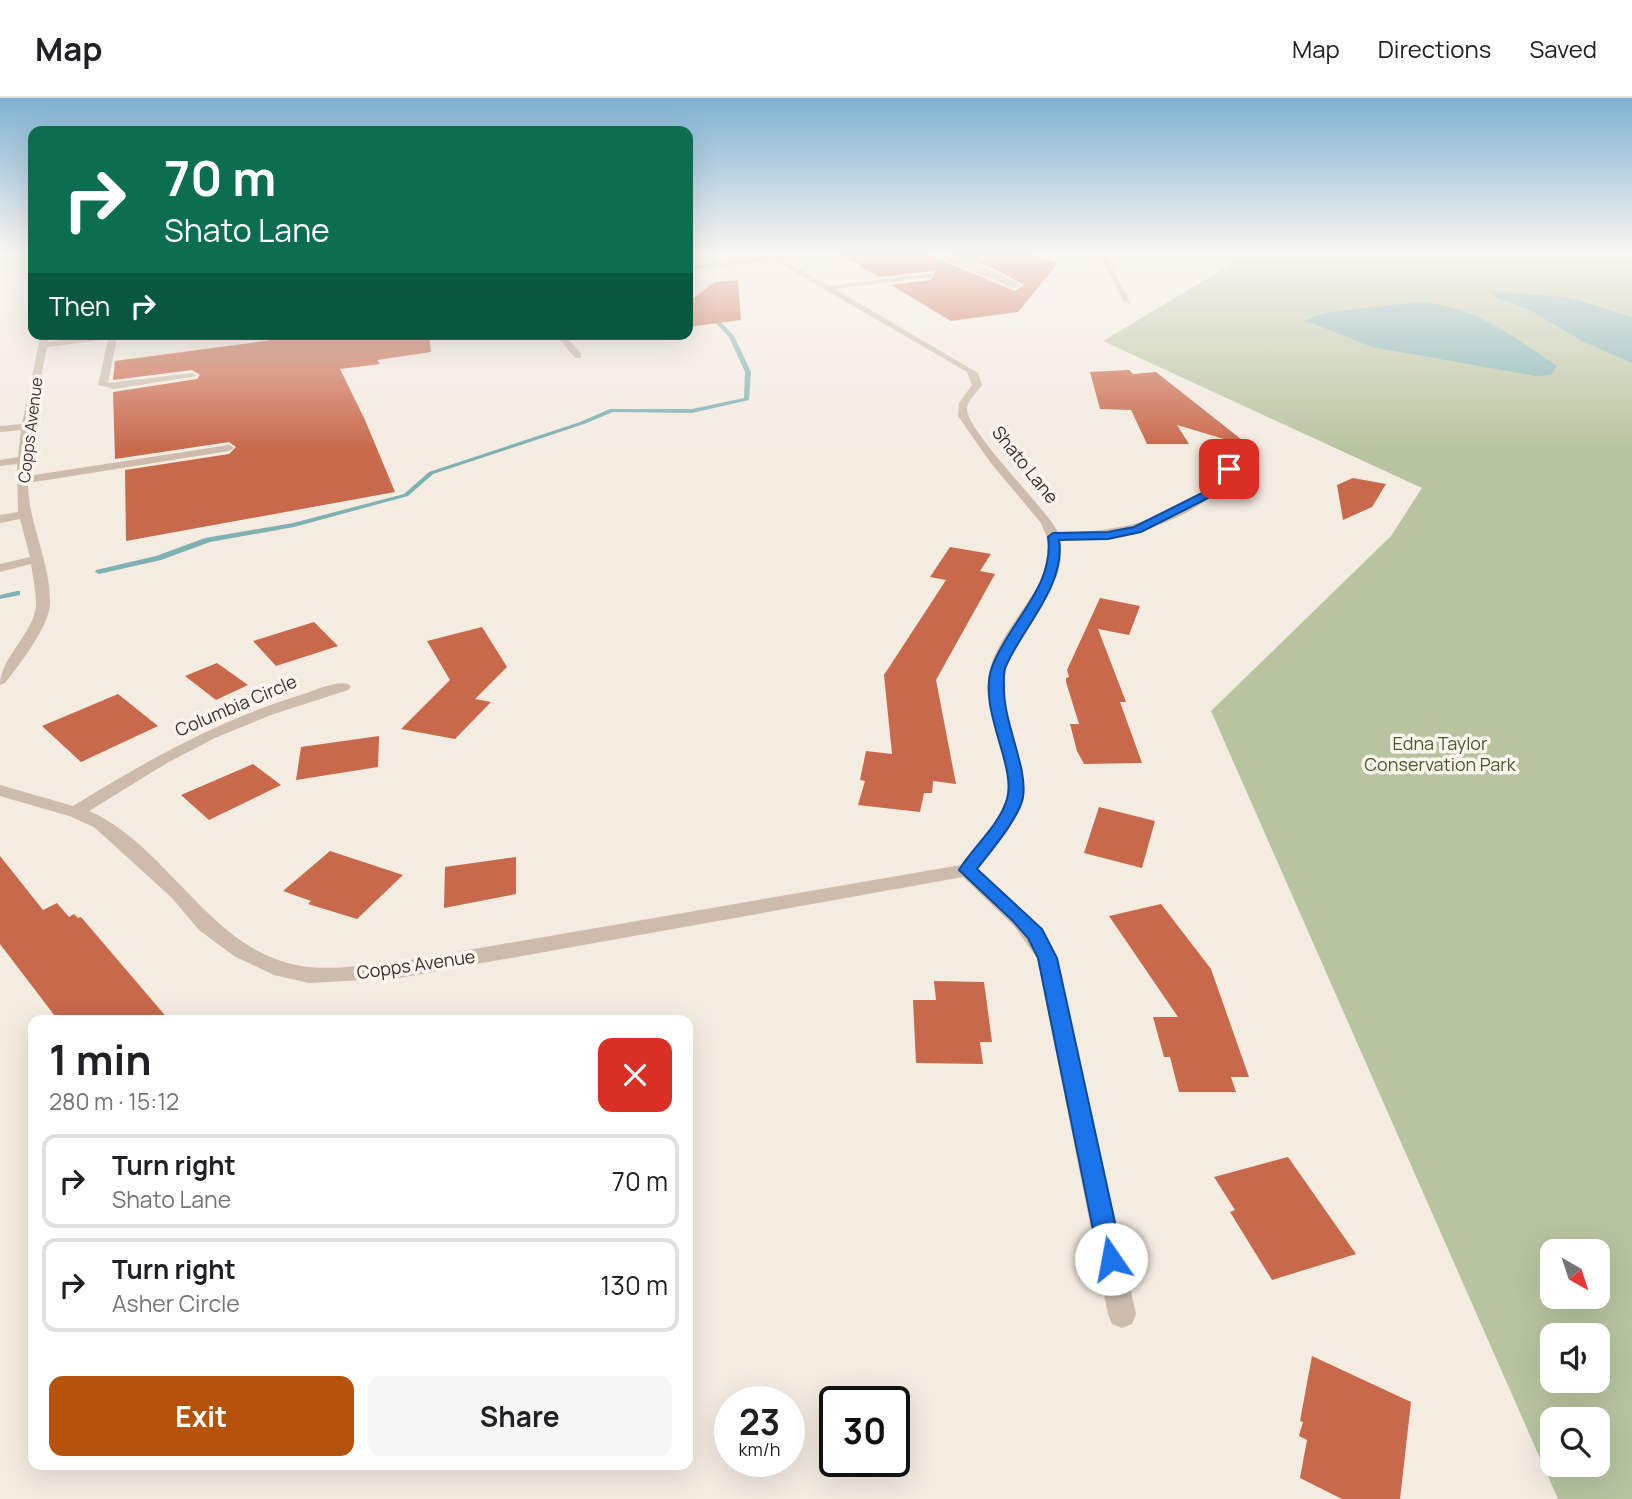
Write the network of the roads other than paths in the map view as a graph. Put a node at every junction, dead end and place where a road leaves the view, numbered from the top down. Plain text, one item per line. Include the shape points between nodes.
1 (885, 319) edge
2 (44, 340) edge
3 (112, 340) edge
4 (564, 340) edge
5 (579, 356) dead end
6 (192, 376) dead end
7 (27, 426) junction
8 (0, 429) edge
9 (229, 448) dead end
10 (23, 460) junction
11 (0, 463) edge
12 (1229, 469) dead end
13 (22, 480) junction
14 (25, 514) junction
15 (0, 519) edge
16 (1053, 537) junction
17 (37, 559) junction
18 (0, 568) edge
19 (0, 680) edge
20 (343, 687) dead end
21 (0, 790) edge
22 (75, 812) junction
23 (967, 870) junction
24 (1122, 1314) dead end

1 - 16 street, Shato Lane via 975,375 977,385 963,402 963,416 1050,527
2 - 7 street, Copps Avenue
3 - 6 street via 103,385
4 - 5 street
7 - 8 street
7 - 10 street, Copps Avenue
9 - 13 street
10 - 11 street
10 - 13 street, Copps Avenue
12 - 16 street via 1214,491 1137,530
13 - 14 street, Copps Avenue
14 - 15 street
14 - 17 street, Copps Avenue
16 - 23 street via 1056,552 1048,579 998,668 996,707 1016,798
17 - 18 street
17 - 19 street, Copps Avenue via 43,606 23,651
20 - 22 street, Columbia Circle via 223,728
21 - 22 street, Copps Avenue
22 - 23 street, Copps Avenue via 100,823 179,893 206,925 241,951 281,969 309,975 399,970
23 - 24 street via 1019,916 1047,958

